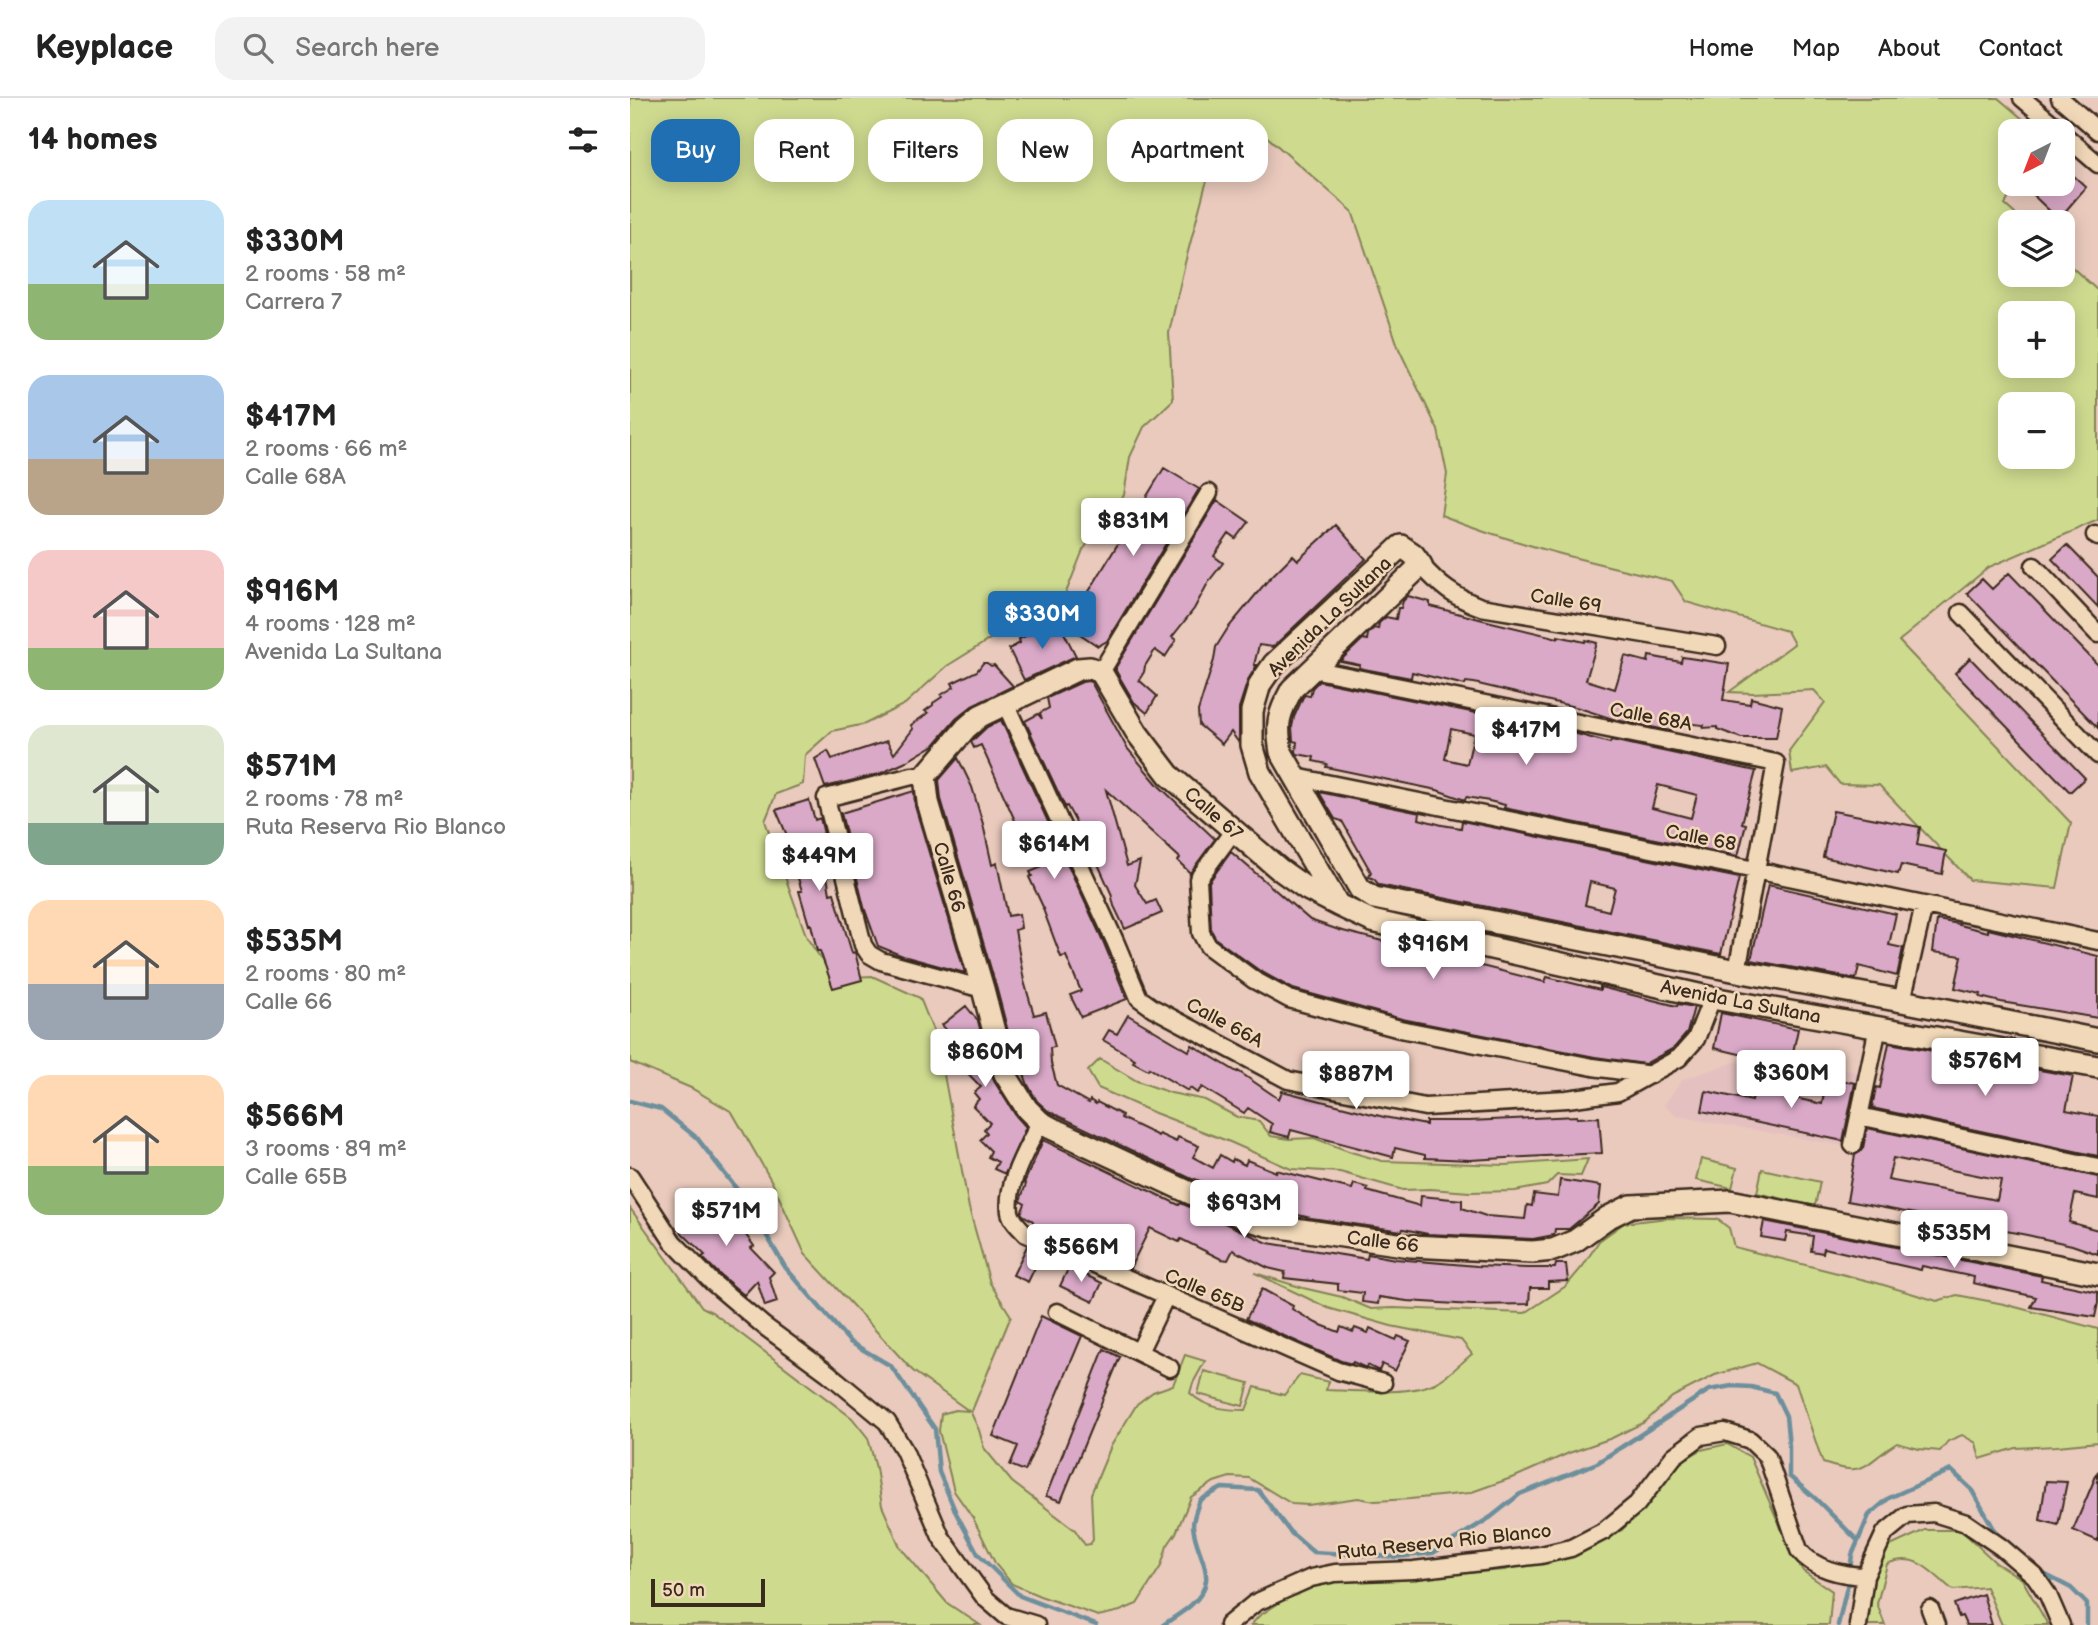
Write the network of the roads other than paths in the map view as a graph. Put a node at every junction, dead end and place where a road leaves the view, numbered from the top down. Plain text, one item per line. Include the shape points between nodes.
1 (2022, 98) edge
2 (2060, 98) edge
3 (2047, 119) edge
4 (2098, 131) edge
5 (2076, 144) edge
6 (2098, 164) edge
7 (1209, 493) dead end
8 (1421, 565) junction
9 (2034, 566) dead end
10 (1961, 613) dead end
11 (2098, 634) edge
12 (1717, 646) dead end
13 (1312, 669) junction
14 (1101, 672) junction
15 (1005, 703) junction
16 (2098, 755) edge
17 (925, 776) junction
18 (1296, 777) junction
19 (1234, 830) junction
20 (1755, 870) junction
21 (1360, 889) junction
22 (1338, 905) junction
23 (1924, 905) junction
24 (2098, 941) edge
25 (1737, 971) junction
26 (983, 989) junction
27 (1712, 998) junction
28 (1902, 1001) junction
29 (1878, 1027) junction
30 (2098, 1041) edge
31 (2098, 1067) edge
32 (1651, 1075) junction
33 (1859, 1116) junction
34 (1040, 1122) junction
35 (1853, 1145) dead end
36 (2098, 1167) edge
37 (630, 1175) edge
38 (2098, 1274) edge
39 (1166, 1296) junction
40 (1057, 1312) dead end
41 (1139, 1352) junction
42 (1170, 1368) dead end
43 (1383, 1382) dead end
44 (1856, 1575) junction
45 (1930, 1609) dead end
46 (1036, 1625) edge
47 (1228, 1625) edge
48 (1858, 1625) edge
49 (1936, 1625) edge
50 (2061, 1625) edge

1 - 3 street
2 - 4 street
5 - 6 street
7 - 14 street
8 - 12 street, Calle 69 via 1457,598 1481,607
8 - 13 street, Avenida La Sultana
8 - 22 street, Avenida La Sultana via 1401,546 1274,664 1260,684 1252,711 1252,745 1261,772
9 - 11 street
10 - 16 street
13 - 18 street, Avenida La Sultana via 1292,689 1280,711 1282,752
13 - 20 street, Calle 68A via 1776,763
14 - 15 street via 1078,669
14 - 19 street, Calle 67 via 1137,733 1169,775
15 - 17 street via 966,728
15 - 32 street, Calle 66A via 1139,998 1153,1008 1289,1080 1425,1107 1618,1092
17 - 26 street, Calle 66 via 928,802
17 - 26 street via 826,798 863,945 881,961
18 - 20 street, Calle 68
18 - 21 street, Avenida La Sultana
19 - 22 street, Calle 67 via 1279,870
19 - 32 street via 1198,879 1201,933 1208,946 1254,980 1289,999 1400,1029
20 - 23 street, Calle 68
20 - 25 street
21 - 22 street
21 - 25 street, Avenida La Sultana via 1374,898
22 - 27 street, Avenida La Sultana via 1372,921
23 - 24 street, Calle 68
23 - 28 street
25 - 28 street, Avenida La Sultana
26 - 34 street, Calle 66 via 1005,1074
27 - 29 street, Avenida La Sultana
27 - 32 street, Calle 66A via 1696,1039 1679,1058
28 - 30 street, Avenida La Sultana
29 - 31 street, Avenida La Sultana
29 - 33 street
33 - 35 street
33 - 36 street
34 - 38 street, Calle 66 via 1267,1225 1410,1245 1534,1252 1574,1241 1631,1206 1730,1200
34 - 39 street, Calle 65B via 1012,1183 1010,1213 1016,1224 1026,1234
37 - 46 street via 673,1242 712,1282 887,1422 904,1450 940,1537 985,1598 1006,1616
39 - 41 street
39 - 43 street, Calle 65B via 1338,1371
40 - 41 street
41 - 42 street
44 - 47 street, Ruta Reserva Rio Blanco via 1808,1562 1799,1550 1767,1456 1749,1440 1725,1432 1701,1436 1674,1456 1637,1504 1604,1531 1571,1548 1541,1555 1311,1578 1255,1603
44 - 48 street
44 - 50 street via 1885,1533 1907,1516 1934,1513 1966,1522 2035,1576
45 - 49 street

